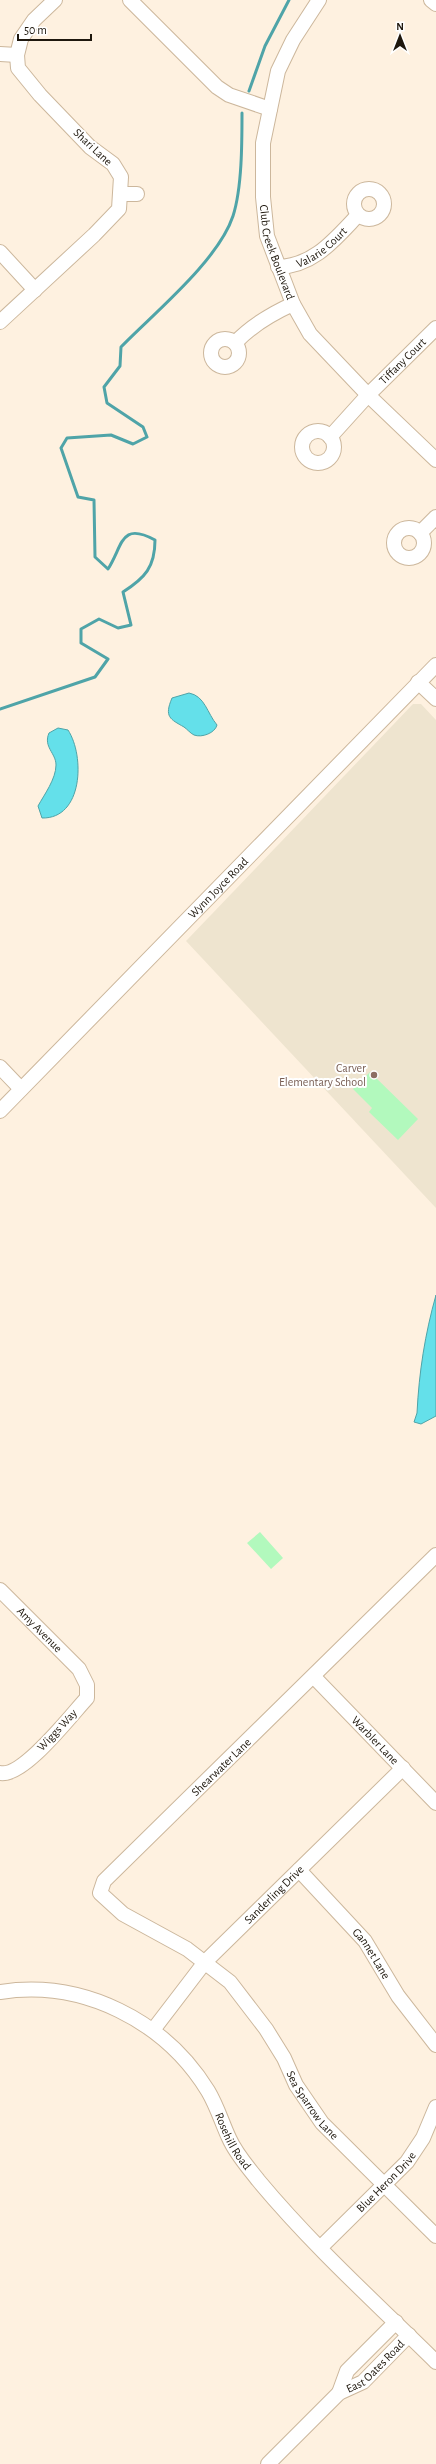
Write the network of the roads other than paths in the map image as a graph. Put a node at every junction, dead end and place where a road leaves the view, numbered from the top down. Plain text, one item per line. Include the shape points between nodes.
1 (55, 0) edge
2 (130, 0) edge
3 (319, 0) edge
4 (431, 0) edge
5 (436, 4) edge
6 (0, 54) edge
7 (16, 55) junction
8 (270, 110) junction
9 (121, 194) junction
10 (137, 194) dead end
11 (358, 215) dead end
12 (0, 252) edge
13 (278, 267) junction
14 (34, 290) junction
15 (293, 304) junction
16 (0, 322) edge
17 (436, 328) edge
18 (235, 343) dead end
19 (368, 395) junction
20 (330, 437) dead end
21 (436, 460) edge
22 (436, 517) edge
23 (420, 533) dead end
24 (436, 665) edge
25 (418, 682) junction
26 (436, 699) edge
27 (0, 1067) edge
28 (21, 1089) junction
29 (0, 1111) edge
30 (436, 1555) edge
31 (0, 1590) edge
32 (79, 1669) joint
33 (314, 1677) junction
34 (403, 1768) junction
35 (0, 1773) edge
36 (436, 1803) edge
37 (299, 1870) junction
38 (205, 1962) junction
39 (0, 1992) edge
40 (153, 2030) junction
41 (436, 2045) edge
42 (436, 2108) edge
43 (385, 2185) junction
44 (436, 2236) edge
45 (321, 2247) junction
46 (396, 2322) junction
47 (409, 2335) junction
48 (436, 2362) edge
49 (339, 2393) junction
50 (268, 2464) edge

1 - 7 street via 34,20 21,39
2 - 8 street via 217,87 229,96
3 - 8 street, Club Creek Boulevard via 293,40 278,71
4 - 5 street
6 - 7 street
7 - 9 street, Shari Lane via 18,68 40,95 90,147 113,164 121,177
8 - 13 street, Club Creek Boulevard via 263,143 263,197 267,236
9 - 10 street
9 - 14 street, Shari Lane via 119,209
11 - 13 street, Valarie Court via 326,248 306,261 291,267
12 - 14 street
13 - 15 street, Club Creek Boulevard
14 - 16 street, Shari Lane
15 - 18 street via 247,330
15 - 19 street, Club Creek Boulevard via 310,334
17 - 19 street, Tiffany Court
19 - 20 street, Tiffany Court
19 - 21 street, Club Creek Boulevard
22 - 23 street
24 - 25 street, Wynn Joyce Road
25 - 26 street
25 - 28 street, Wynn Joyce Road
27 - 28 street
28 - 29 street, Wynn Joyce Road
30 - 33 street, Shearwater Lane
31 - 32 street, Amy Avenue
32 - 35 street, Wiggs Way via 87,1685 87,1698 24,1766 6,1774
33 - 34 street, Warbler Lane
33 - 38 street, Shearwater Lane via 104,1881 100,1893 123,1914 182,1946
34 - 36 street, Warbler Lane
34 - 37 street, Sanderling Drive
37 - 38 street, Sanderling Drive
37 - 41 street, Gannet Lane via 365,1941 398,1996
38 - 40 street, Sanderling Drive
38 - 43 street, Sea Sparrow Lane via 230,1982 250,2006 322,2124
39 - 40 street, Rosehill Road via 25,1989 64,1992 111,2006
40 - 45 street, Rosehill Road via 174,2047 194,2070 209,2093 242,2160
42 - 43 street, Blue Heron Drive via 415,2151
43 - 44 street, Sea Sparrow Lane
43 - 45 street, Blue Heron Drive
45 - 46 street, Rosehill Road
46 - 47 street, Rosehill Road
46 - 49 street, East Oates Road via 347,2371
47 - 48 street, Rosehill Road
47 - 49 street, East Oates Road via 363,2382
49 - 50 street, East Oates Road

